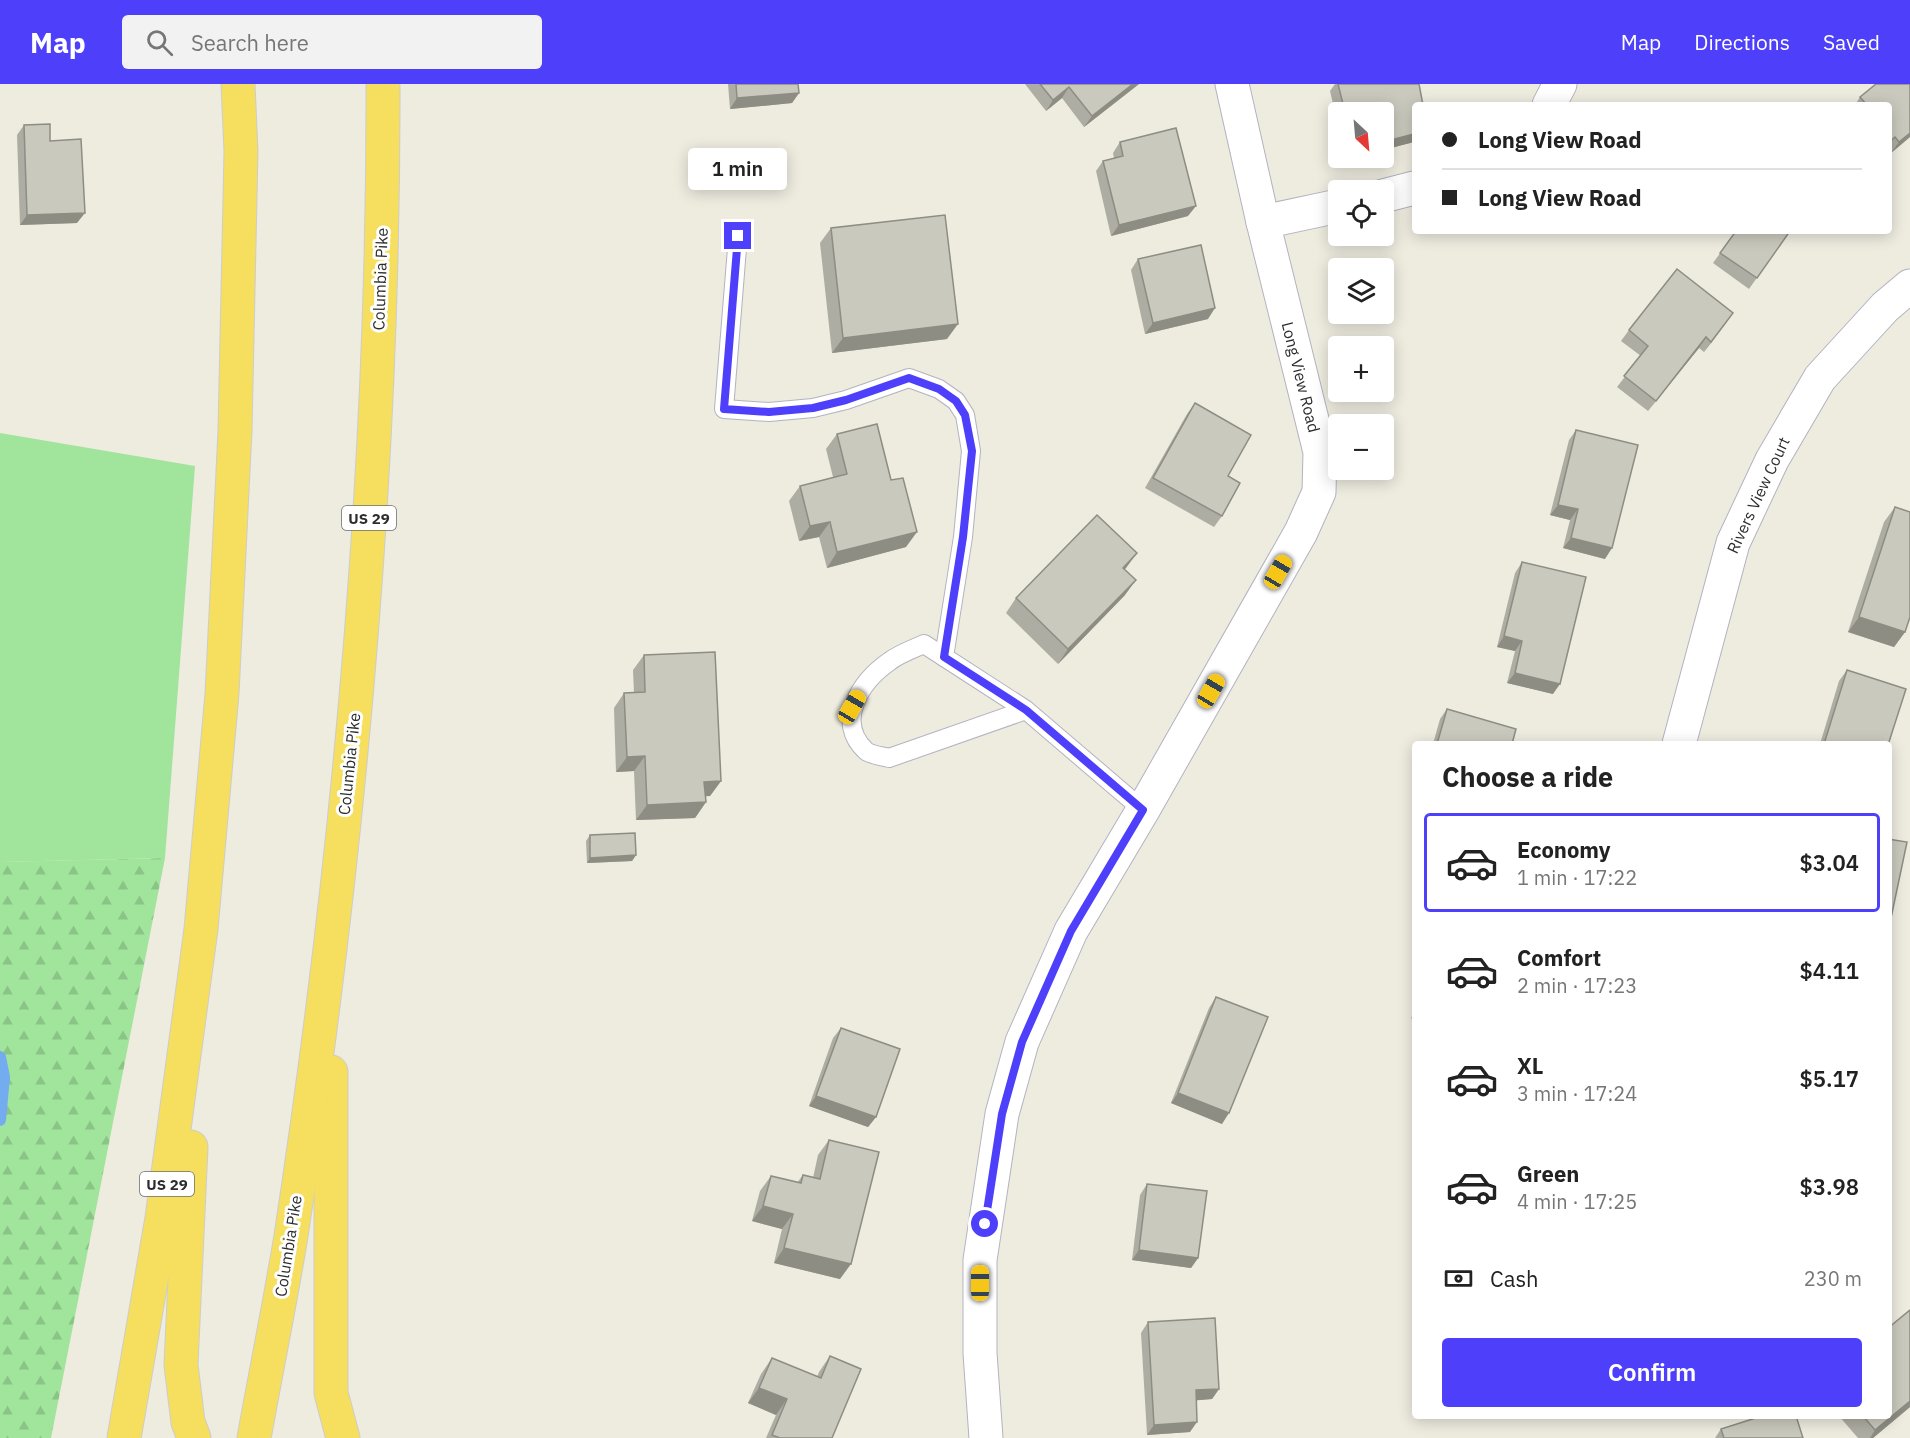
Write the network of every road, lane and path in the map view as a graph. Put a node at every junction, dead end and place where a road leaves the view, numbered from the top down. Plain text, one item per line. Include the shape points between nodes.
1 (238, 84) edge
2 (383, 84) edge
3 (1232, 84) edge
4 (1560, 84) edge
5 (1551, 102) edge
6 (1412, 189) edge
7 (1394, 193) edge
8 (1328, 208) edge
9 (1263, 222) junction
10 (738, 236) dead end
11 (1910, 286) edge
12 (944, 657) junction
13 (1026, 710) junction
14 (1680, 741) edge
15 (1143, 810) junction
16 (201, 929) junction
17 (331, 950) junction
18 (124, 1438) edge
19 (194, 1438) edge
20 (254, 1438) edge
21 (343, 1438) edge
22 (986, 1438) edge

1 - 16 highway, US 29 via 235,431 222,694
2 - 17 highway, Columbia Pike / US 29 via 376,432 356,702
3 - 9 street, Long View Road
4 - 5 street
6 - 7 street
8 - 9 street
9 - 15 street, Long View Road via 1320,452 1319,492 1301,532
10 - 12 lane via 724,409 769,412 813,408 909,378 939,389 956,401 965,415 972,451
11 - 14 street, Rivers View Court via 1885,307 1820,378 1772,460 1733,543
12 - 13 lane
12 - 13 lane via 924,644 891,660 866,682 852,707 853,733 868,752 889,758
13 - 15 lane
15 - 22 street, Long View Road via 1071,931 1022,1042 1002,1114 980,1260 980,1353
16 - 18 highway, US 29 via 162,1218
16 - 19 highway via 181,1365 188,1422
17 - 20 highway, Columbia Pike / US 29 via 290,1238
17 - 21 highway via 331,1393

